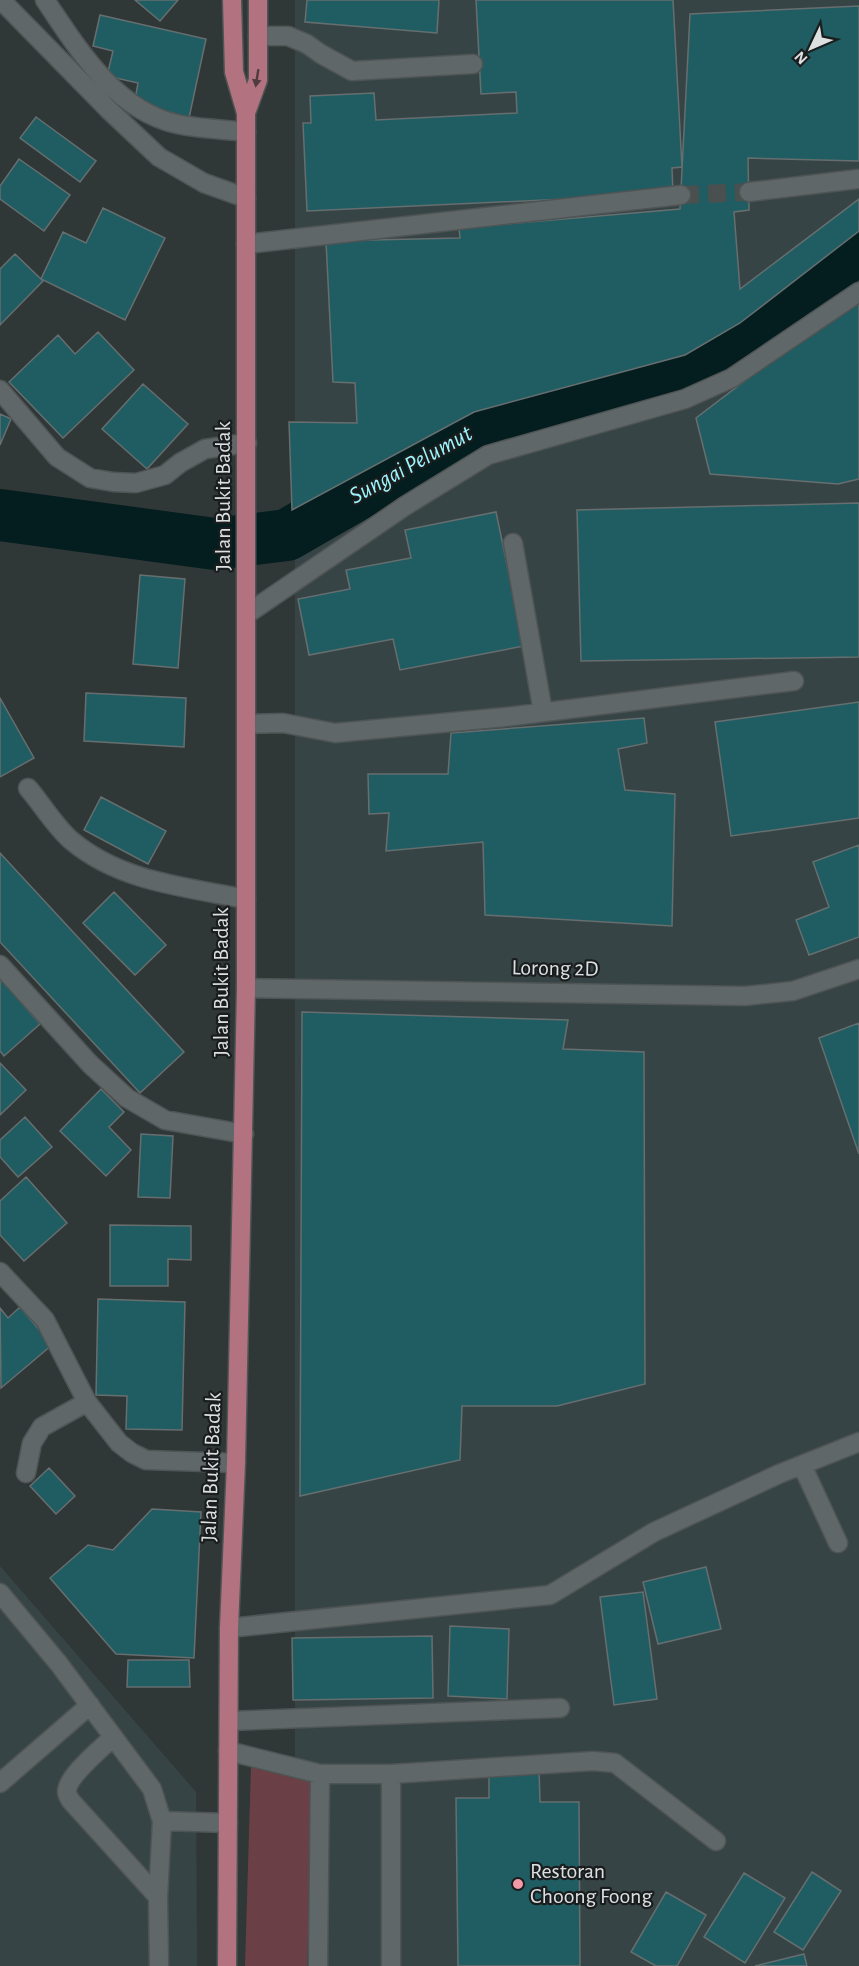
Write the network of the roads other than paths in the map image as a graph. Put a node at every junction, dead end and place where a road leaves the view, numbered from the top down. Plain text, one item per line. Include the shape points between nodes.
1 (1, 0) edge
2 (45, 0) edge
3 (232, 0) edge
4 (258, 0) edge
5 (258, 36) junction
6 (473, 64) dead end
7 (246, 112) junction
8 (246, 132) junction
9 (858, 179) edge
10 (748, 192) tunnel mouth
11 (681, 195) tunnel mouth
12 (246, 198) junction
13 (246, 244) junction
14 (859, 292) edge
15 (0, 390) edge
16 (247, 443) junction
17 (513, 543) dead end
18 (247, 614) junction
19 (794, 681) dead end
20 (543, 712) junction
21 (247, 724) junction
22 (28, 788) dead end
23 (246, 899) junction
24 (0, 965) edge
25 (859, 969) edge
26 (246, 988) junction
27 (244, 1134) junction
28 (0, 1272) edge
29 (87, 1402) junction
30 (859, 1442) edge
31 (236, 1463) junction
32 (802, 1465) junction
33 (26, 1473) dead end
34 (838, 1543) dead end
35 (0, 1593) edge
36 (229, 1628) junction
37 (90, 1705) junction
38 (560, 1708) dead end
39 (229, 1721) junction
40 (112, 1737) junction
41 (228, 1750) junction
42 (320, 1774) junction
43 (391, 1774) junction
44 (0, 1783) edge
45 (162, 1821) junction
46 (228, 1823) junction
47 (716, 1841) dead end
48 (158, 1897) junction
49 (159, 1966) edge
50 (227, 1966) edge
51 (318, 1966) edge
52 (391, 1966) edge

1 - 12 street via 159,157 204,183
2 - 8 street via 109,85 127,100 177,124
3 - 7 main road, Jalan Bukit Badak via 234,72
4 - 5 main road
5 - 6 street via 288,36 352,71
5 -> 7 main road via 258,80
7 - 8 main road, Jalan Bukit Badak
8 - 12 main road, Jalan Bukit Badak
9 - 10 street
11 - 13 street
12 - 13 main road, Jalan Bukit Badak
13 - 16 main road, Jalan Bukit Badak
14 - 18 street via 732,378 685,399 488,455 405,506
15 - 16 street via 57,457 90,478 136,483 165,475 205,449
16 - 18 main road, Jalan Bukit Badak
17 - 20 street
18 - 21 main road, Jalan Bukit Badak
19 - 20 street
20 - 21 street via 335,733 283,723
21 - 23 main road, Jalan Bukit Badak
22 - 23 street via 71,840 104,864 135,876
23 - 26 main road, Jalan Bukit Badak
24 - 27 street via 90,1064 127,1098 165,1120
25 - 26 street, Lorong 2D via 792,991 745,996
26 - 27 main road, Jalan Bukit Badak
27 - 31 main road, Jalan Bukit Badak
28 - 29 street via 45,1320
29 - 31 street via 119,1443 147,1460
29 - 33 street via 42,1427 32,1443
30 - 32 street
31 - 36 main road, Jalan Bukit Badak
32 - 34 street
32 - 36 street via 654,1532 550,1595
35 - 37 street
36 - 39 main road, Jalan Bukit Badak
37 - 40 street
37 - 44 street
38 - 39 street
39 - 41 main road, Jalan Bukit Badak
40 - 45 street via 152,1789
40 - 48 street via 78,1771 67,1791 71,1801
41 - 42 street
41 - 46 main road, Jalan Bukit Badak
42 - 43 street
42 - 51 street
43 - 47 street via 593,1761 615,1763
43 - 52 street
45 - 46 street
45 - 48 street
46 - 50 main road, Jalan Bukit Badak
48 - 49 street

